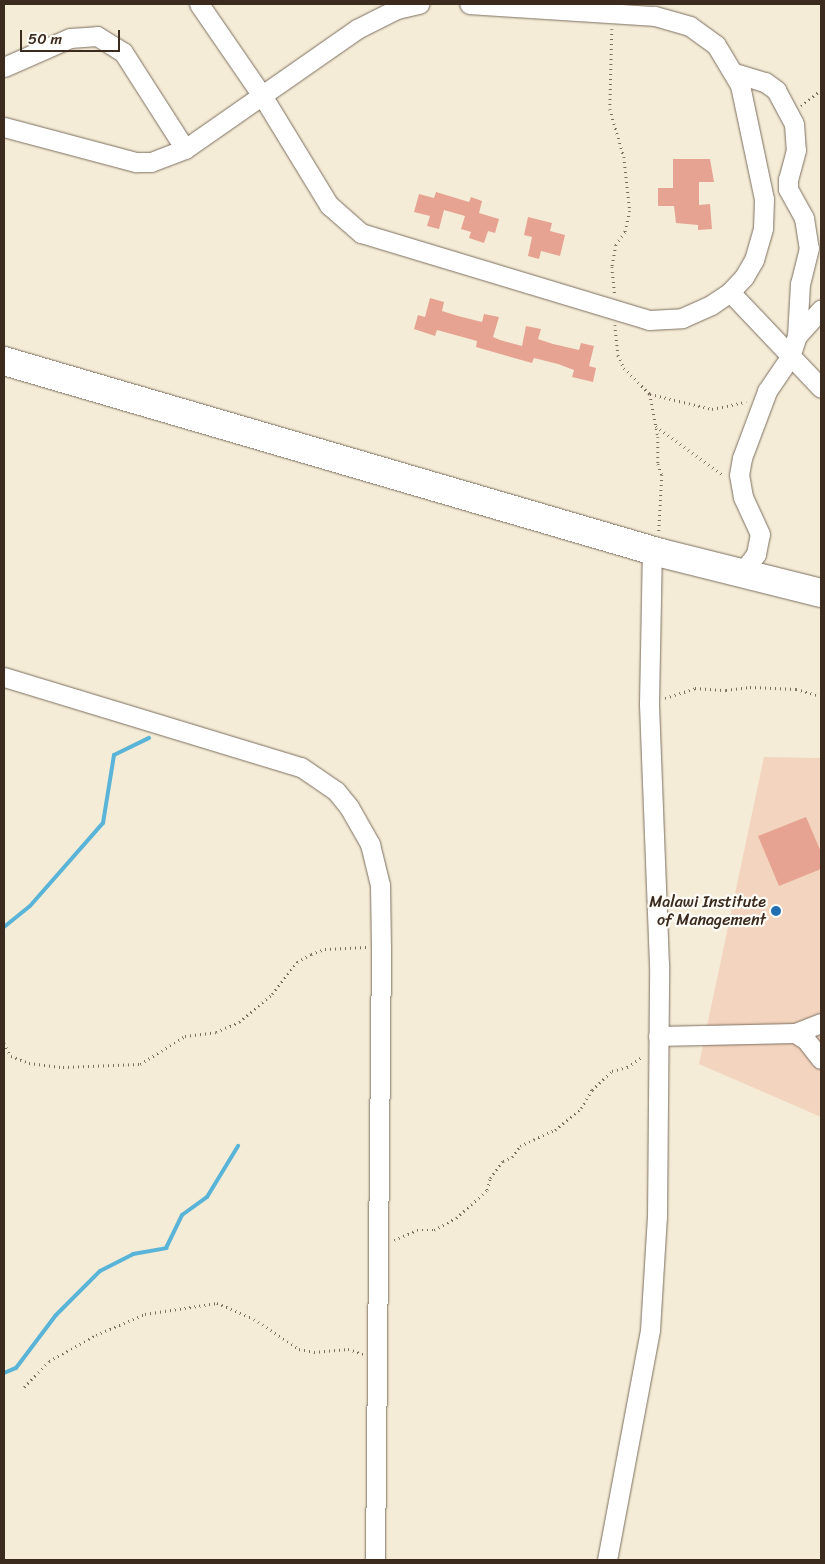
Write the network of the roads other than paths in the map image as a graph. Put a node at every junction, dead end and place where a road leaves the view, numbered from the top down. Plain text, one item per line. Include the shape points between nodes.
1 (199, 4) edge
2 (419, 4) edge
3 (469, 4) edge
4 (4, 67) edge
5 (735, 73) junction
6 (263, 97) junction
7 (4, 127) edge
8 (185, 149) junction
9 (812, 221) edge
10 (730, 292) junction
11 (821, 309) edge
12 (797, 336) junction
13 (790, 357) junction
14 (4, 361) edge
15 (821, 388) edge
16 (657, 551) junction
17 (742, 574) junction
18 (821, 593) edge
19 (4, 677) edge
20 (821, 1023) edge
21 (795, 1033) junction
22 (658, 1044) junction
23 (821, 1059) edge
24 (375, 1560) edge
25 (607, 1560) edge

1 - 6 street
2 - 6 street via 397,9 357,30
3 - 5 street via 654,16 690,26 716,45
4 - 8 street via 70,38 97,36 123,52
5 - 9 street via 765,82 776,90 794,124 796,150 788,189
5 - 10 street via 752,135 764,199 763,228 754,260
6 - 8 street
6 - 10 street via 329,205 361,233 649,320 682,318
7 - 8 street via 144,163
9 - 12 street via 800,283
10 - 13 street
11 - 12 street
12 - 13 street
13 - 15 street
13 - 17 street via 767,391 742,458 739,475 743,498 757,524 760,544
14 - 16 highway
16 - 17 highway
16 - 22 street via 649,703 659,964
17 - 18 highway
19 - 24 street via 301,767 320,777 349,807 370,844 380,886 381,948
20 - 21 street
21 - 22 street
21 - 23 street via 806,1040
22 - 25 street via 657,1217 650,1330

